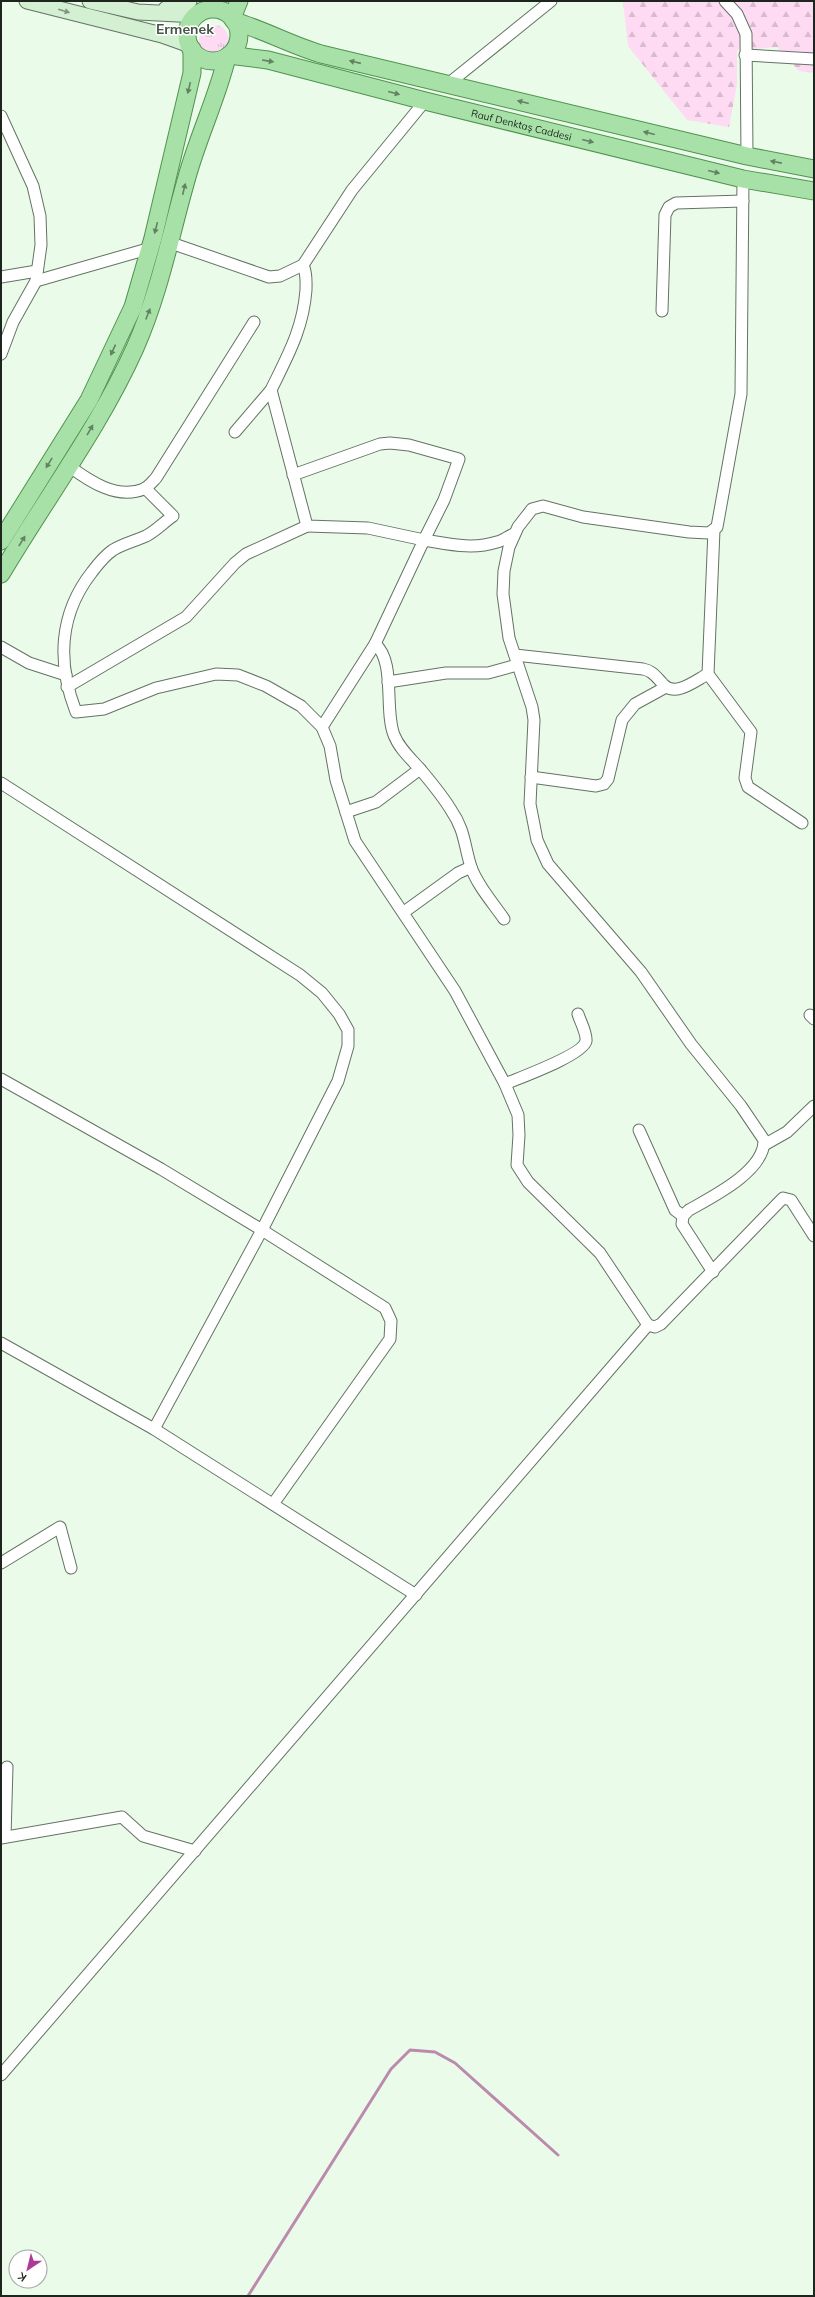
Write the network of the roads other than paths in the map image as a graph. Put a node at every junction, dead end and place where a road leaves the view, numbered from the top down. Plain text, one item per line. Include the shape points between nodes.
1 (27, 1) edge
2 (90, 1) edge
3 (239, 1) edge
4 (551, 1) edge
5 (725, 1) edge
6 (199, 7) edge
7 (233, 19) junction
8 (191, 47) junction
9 (745, 55) junction
10 (228, 56) junction
11 (814, 59) edge
12 (448, 84) junction
13 (425, 102) junction
14 (1, 116) edge
15 (747, 156) junction
16 (814, 169) edge
17 (743, 179) junction
18 (814, 191) edge
19 (743, 201) junction
20 (171, 243) junction
21 (150, 248) junction
22 (303, 266) junction
23 (36, 276) junction
24 (1, 277) edge
25 (662, 311) dead end
26 (254, 322) dead end
27 (1, 354) edge
28 (271, 390) junction
29 (235, 432) dead end
30 (69, 466) junction
31 (293, 475) junction
32 (145, 488) junction
33 (307, 526) junction
34 (714, 530) junction
35 (514, 534) junction
36 (424, 540) junction
37 (1, 541) edge
38 (1, 574) edge
39 (375, 644) junction
40 (1, 647) edge
41 (516, 660) junction
42 (708, 674) junction
43 (66, 675) junction
44 (388, 682) junction
45 (666, 687) junction
46 (67, 688) junction
47 (322, 727) junction
48 (420, 769) junction
49 (531, 777) junction
50 (1, 783) edge
51 (346, 812) junction
52 (802, 824) dead end
53 (471, 867) junction
54 (404, 912) junction
55 (504, 919) dead end
56 (578, 1014) dead end
57 (1, 1079) edge
58 (504, 1084) junction
59 (814, 1106) edge
60 (639, 1130) dead end
61 (764, 1145) junction
62 (683, 1216) junction
63 (262, 1230) junction
64 (814, 1236) edge
65 (713, 1272) junction
66 (648, 1325) junction
67 (1, 1343) edge
68 (154, 1429) junction
69 (273, 1504) junction
70 (1, 1563) edge
71 (71, 1568) dead end
72 (416, 1595) junction
73 (7, 1767) dead end
74 (3, 1837) edge
75 (195, 1851) junction
76 (1, 2075) edge

1 -> 8 street via 162,35
2 - 6 street via 138,12
3 - 7 main road
4 - 12 street
5 - 9 street via 737,14 746,34
6 - 7 main road via 220,10
6 - 8 main road via 187,34
7 - 10 main road via 239,31 239,39 237,46
12 -> 7 main road via 293,46
8 - 10 main road via 201,58 208,60 221,60
8 -> 21 main road via 192,73
9 - 11 street
9 - 15 street
10 -> 13 main road, Rauf Denktaş Caddesi via 268,60
20 -> 10 main road via 186,178
15 -> 12 main road
13 -> 17 main road, Rauf Denktaş Caddesi
13 - 22 street via 352,190
14 - 23 street via 33,186 40,216 41,244
16 -> 15 main road
17 - 18 main road, Rauf Denktaş Caddesi
17 - 19 street
19 - 25 street via 676,202 668,207 665,215
19 - 34 street via 741,394 720,522
20 - 22 street via 269,277 280,276
30 -> 20 main road via 107,403 135,348 157,294
21 - 23 street
21 -> 37 main road via 133,307 89,400
22 - 28 street via 306,274 305,309 301,325 296,341
23 - 24 street
23 - 27 street via 12,322
26 - 32 street via 156,478
28 - 29 street
28 - 31 street
30 - 32 street via 89,481 109,489 129,492
38 -> 30 main road
31 - 33 street
31 - 36 street via 380,444 390,443 409,445 459,459 444,500
32 - 43 street via 173,516 148,535 113,550 100,561 82,584 70,609 64,642
33 - 36 street via 368,528
33 - 46 street via 246,554 234,563 186,617
34 - 35 street via 703,533 689,532 583,516 539,505 532,509
34 - 42 street
35 - 36 street via 498,542 475,546
35 - 41 street via 506,558 503,594 509,638
36 - 39 street
39 - 44 street via 384,654
39 - 47 street
40 - 43 street via 29,663
41 - 44 street via 488,673 446,673
41 - 45 street via 643,669 654,673
41 - 49 street via 534,720
42 - 45 street via 678,689
42 - 52 street via 751,732 745,778 748,787
43 - 46 street
44 - 48 street via 390,724 394,735 403,751
45 - 49 street via 635,704 622,720 608,779 604,784 596,786
46 - 47 street via 76,712 104,709 156,688 216,674 238,674 301,706
47 - 51 street via 330,746 336,780
48 - 51 street via 376,802
48 - 53 street via 457,819 465,838
49 - 61 street via 530,804 533,828 548,864 641,972 687,1039 763,1135
50 - 63 street via 300,975 322,993 339,1014 348,1030 348,1046 338,1081
51 - 54 street via 355,841
53 - 54 street via 458,873
53 - 55 street
54 - 58 street via 455,991
56 - 58 street via 586,1037 583,1046 569,1056
57 - 63 street via 161,1169
58 - 66 street via 518,1114 517,1165 528,1182 600,1253
59 - 61 street via 787,1132
60 - 62 street via 675,1210
61 - 62 street via 755,1161 737,1182
62 - 65 street via 682,1224
63 - 68 street
63 - 69 street via 385,1308 391,1321 390,1339
64 - 65 street via 791,1200 783,1198
65 - 66 street via 661,1324 655,1327
66 - 72 street
67 - 68 street
68 - 69 street
69 - 72 street
70 - 71 street via 60,1527
72 - 75 street
73 - 74 street
74 - 75 street via 122,1817 143,1836
75 - 76 street

